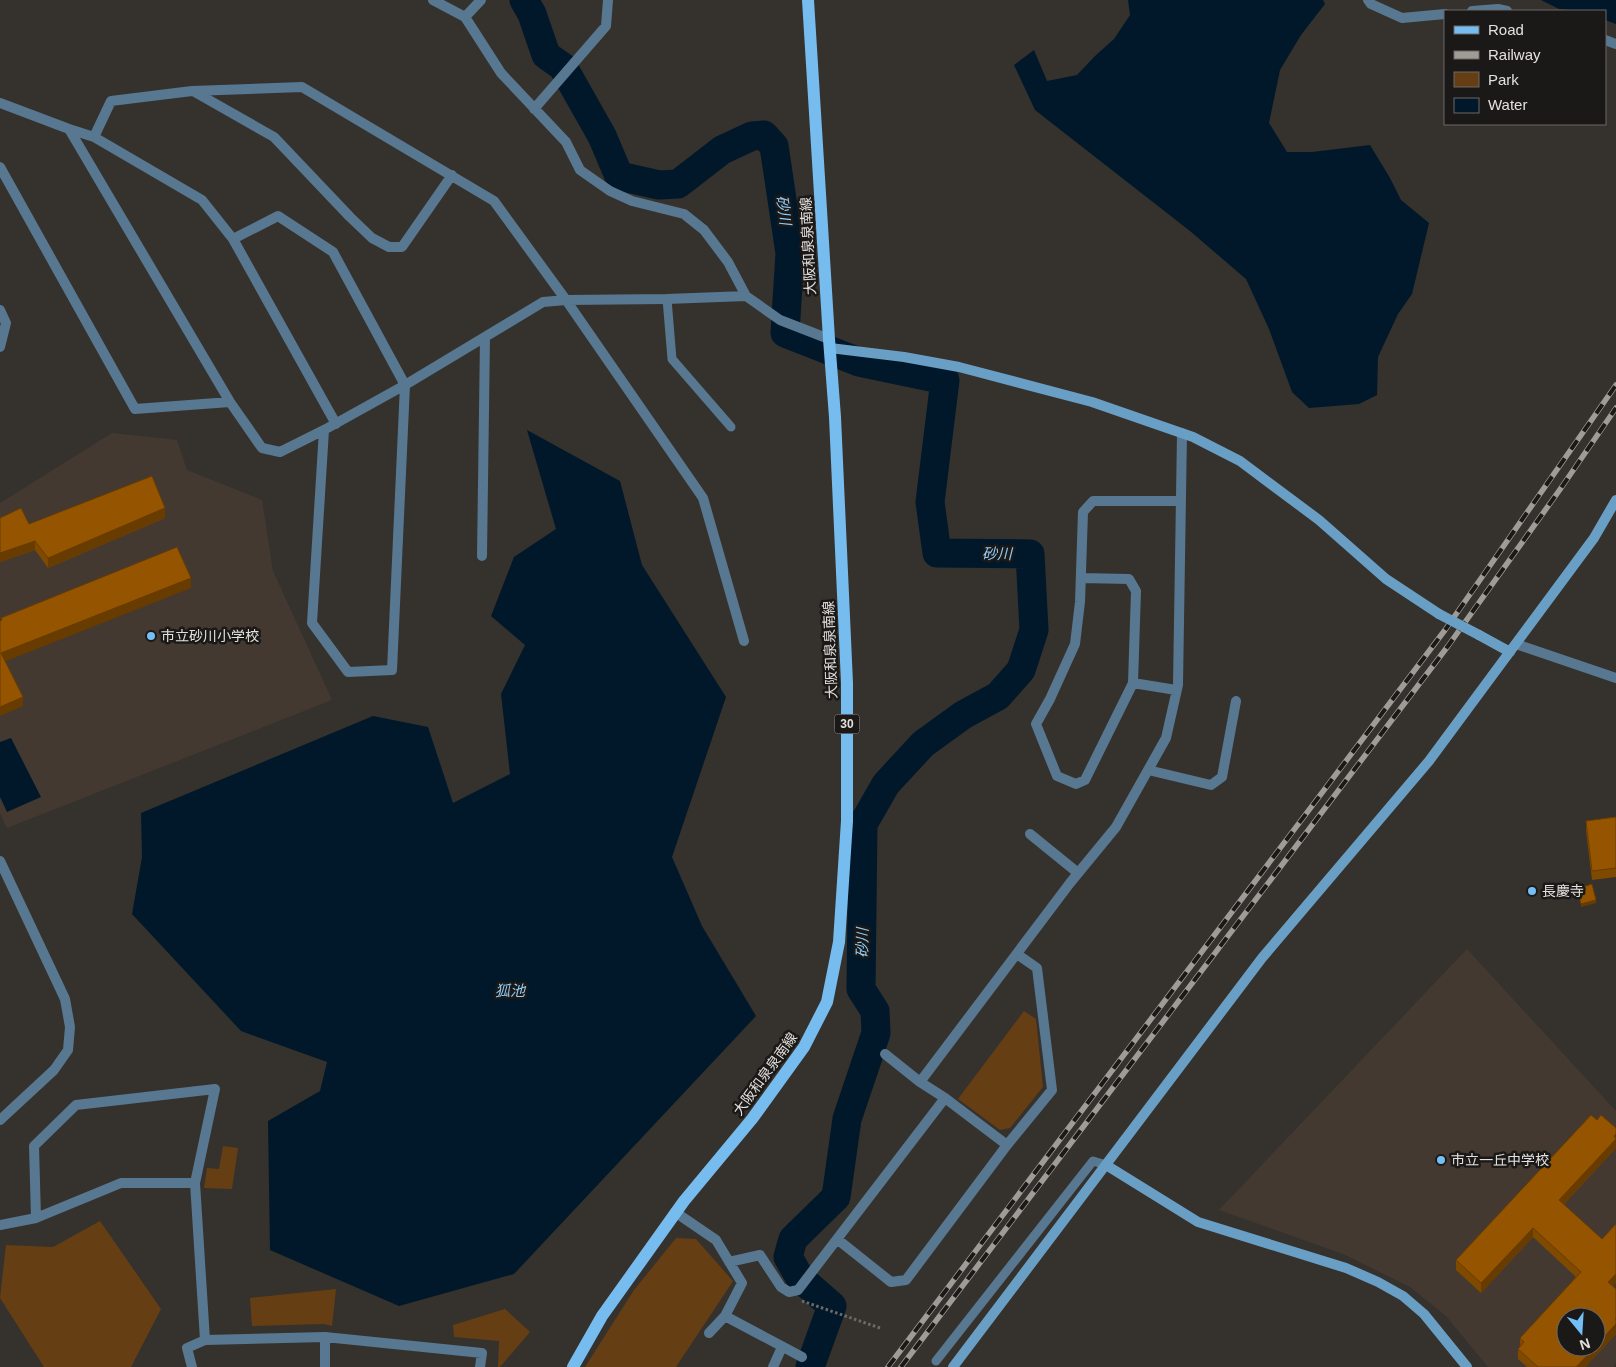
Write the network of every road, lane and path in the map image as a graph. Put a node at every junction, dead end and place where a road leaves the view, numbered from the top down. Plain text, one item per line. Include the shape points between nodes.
1 (433, 0) edge
2 (481, 0) edge
3 (607, 0) edge
4 (808, 0) edge
5 (1368, 0) edge
6 (1485, 10) edge
7 (1502, 10) edge
8 (1444, 14) edge
9 (465, 17) junction
10 (192, 91) junction
11 (0, 103) edge
12 (534, 109) junction
13 (69, 130) junction
14 (94, 137) junction
15 (0, 167) edge
16 (452, 176) junction
17 (233, 239) junction
18 (746, 296) junction
19 (667, 299) junction
20 (566, 300) junction
21 (0, 310) edge
22 (485, 337) junction
23 (829, 343) junction
24 (0, 347) edge
25 (405, 385) junction
26 (230, 402) junction
27 (336, 424) junction
28 (731, 427) dead end
29 (324, 430) junction
30 (1182, 433) junction
31 (1616, 500) edge
32 (1181, 501) junction
33 (482, 556) dead end
34 (1081, 578) junction
35 (744, 641) dead end
36 (1513, 648) junction
37 (1616, 678) edge
38 (1133, 683) junction
39 (1176, 690) junction
40 (1236, 701) dead end
41 (1148, 770) junction
42 (1030, 834) dead end
43 (0, 861) edge
44 (1078, 873) junction
45 (1016, 954) junction
46 (884, 1054) dead end
47 (920, 1082) junction
48 (945, 1098) junction
49 (0, 1120) edge
50 (1006, 1145) junction
51 (1106, 1165) junction
52 (195, 1183) junction
53 (675, 1212) junction
54 (36, 1218) junction
55 (0, 1225) edge
56 (837, 1239) junction
57 (729, 1262) junction
58 (795, 1299) dead end
59 (725, 1316) junction
60 (880, 1328) dead end
61 (709, 1333) dead end
62 (325, 1337) junction
63 (205, 1340) junction
64 (782, 1347) junction
65 (802, 1357) dead end
66 (936, 1361) dead end
67 (192, 1367) edge
68 (325, 1367) edge
69 (480, 1367) edge
70 (573, 1367) edge
71 (773, 1367) edge
72 (953, 1367) edge
73 (1467, 1367) edge

1 - 9 street
2 - 9 street
3 - 12 street via 606,26
4 - 23 main road, 大阪和泉泉南線 / 30
5 - 8 street via 1402,18
6 - 7 street
9 - 12 street via 501,73
10 - 14 street via 111,101
10 - 16 street via 302,87
10 - 16 street via 274,137 350,217 372,238 389,247 402,247
11 - 13 street
12 - 18 street via 566,142 580,170 610,191 632,201 684,214 704,230 728,262
13 - 14 street
13 - 26 street
14 - 17 street via 202,200
15 - 26 street via 135,409
16 - 20 street via 494,201
17 - 25 street via 278,216 333,252
17 - 27 street
18 - 19 street
18 - 23 street via 780,320
19 - 20 street
19 - 28 lane via 672,359
20 - 22 street via 543,302
20 - 35 street via 703,498
21 - 24 street via 6,323
22 - 25 street
22 - 33 street
23 - 30 street via 959,367 1092,402
23 - 53 main road, 大阪和泉泉南線 / 30 via 848,683 847,821 839,942 827,1002 804,1047 752,1119
25 - 27 street
25 - 29 street via 392,670 348,672 312,623
26 - 29 street via 262,448 280,452
27 - 29 street
30 - 32 street
30 - 36 street, bridge via 1240,461 1318,520 1386,579 1439,614
31 - 36 street via 1594,538
32 - 34 street via 1093,501 1083,512
32 - 39 street
34 - 38 street via 1128,579 1136,591
34 - 38 street via 1075,644 1036,724 1057,776 1076,784 1085,780
36 - 37 street
36 - 51 street via 1429,761 1262,958
38 - 39 street
39 - 41 street via 1166,738
40 - 41 street via 1222,777 1211,785
41 - 44 street via 1116,827
42 - 44 street
43 - 49 street via 65,999 70,1027 68,1050 54,1070
44 - 45 street
45 - 47 street
45 - 50 street via 1037,968 1052,1090
46 - 47 street
47 - 48 street
48 - 50 street
48 - 56 street
50 - 56 street via 906,1280 891,1282
51 - 66 lane via 1093,1161
51 - 72 street
51 - 73 street via 1198,1222 1346,1268 1378,1282 1403,1296 1424,1314
52 - 54 street via 120,1183
52 - 54 street via 215,1089 76,1105 34,1146
52 - 63 street
53 - 57 street via 716,1240
53 - 70 main road, 大阪和泉泉南線 / 30 via 602,1316
54 - 55 street
56 - 57 street via 798,1290 789,1292 760,1256
57 - 59 street via 742,1283
58 - 60 path
59 - 61 street
59 - 64 street
62 - 63 street
62 - 68 street
62 - 69 street via 482,1353
63 - 67 street via 186,1348
64 - 65 street
64 - 71 street

